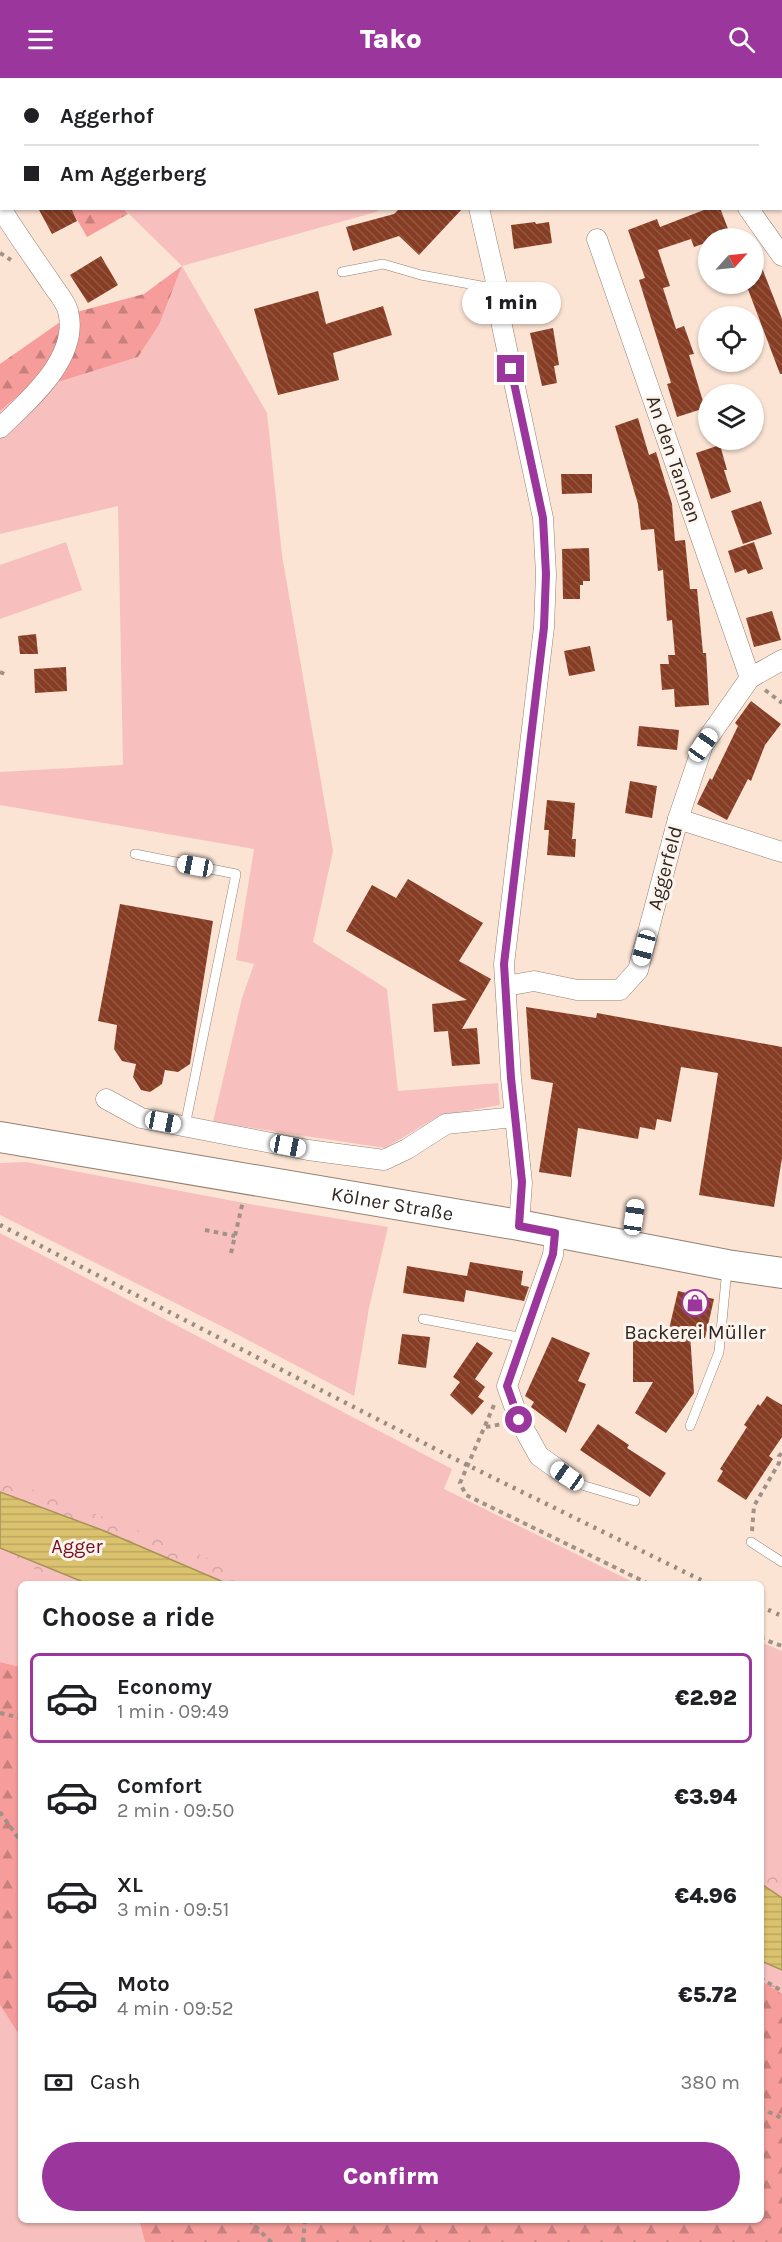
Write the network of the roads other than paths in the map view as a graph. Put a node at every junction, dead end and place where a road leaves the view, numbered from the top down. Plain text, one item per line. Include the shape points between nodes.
1 (2, 210) edge
2 (479, 210) edge
3 (749, 210) edge
4 (597, 239) dead end
5 (782, 256) edge
6 (342, 272) dead end
7 (497, 286) junction
8 (0, 428) edge
9 (782, 660) edge
10 (750, 678) junction
11 (678, 819) junction
12 (782, 852) edge
13 (135, 854) dead end
14 (506, 986) junction
15 (106, 1098) dead end
16 (515, 1117) junction
17 (185, 1126) junction
18 (0, 1137) edge
19 (636, 1204) dead end
20 (519, 1226) junction
21 (555, 1233) junction
22 (630, 1247) junction
23 (727, 1265) junction
24 (782, 1273) edge
25 (423, 1319) dead end
26 (524, 1338) junction
27 (690, 1426) dead end
28 (567, 1476) joint
29 (634, 1501) dead end
30 (751, 1542) road end
31 (782, 1562) edge

1 - 8 street via 68,310 69,335 51,375
2 - 7 street
3 - 5 street
4 - 10 street, An den Tannen
6 - 7 lane via 383,264 421,275
7 - 14 street via 543,518 546,574 544,627 504,964
9 - 10 street, Aggerfeld
10 - 11 street, Aggerfeld via 703,745
11 - 12 street
11 - 14 street, Aggerfeld via 638,970 620,990 578,990 534,981
13 - 17 lane via 236,874
14 - 16 street
15 - 17 street via 141,1118
16 - 17 street via 446,1124 384,1160
16 - 20 street via 522,1182
18 - 20 main road, Kölner Straße
19 - 22 lane
20 - 21 main road, Kölner Straße
21 - 22 main road, Kölner Straße
21 - 26 street via 553,1254
22 - 23 main road, Kölner Straße
23 - 24 main road, Kölner Straße
23 - 27 lane via 719,1352
25 - 26 lane
26 - 28 street via 507,1386 519,1420 539,1456
28 - 29 lane via 585,1486
30 - 31 lane

